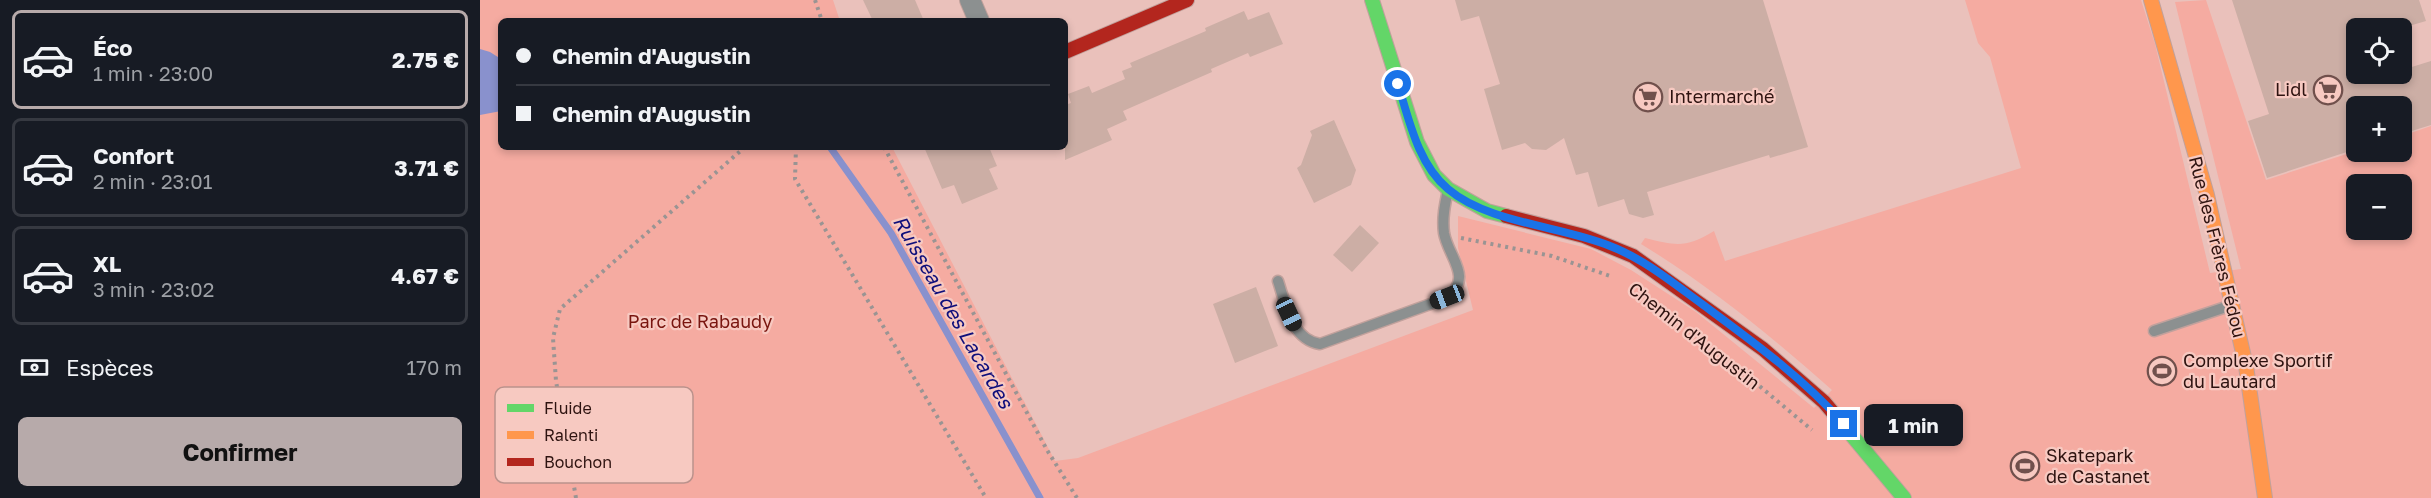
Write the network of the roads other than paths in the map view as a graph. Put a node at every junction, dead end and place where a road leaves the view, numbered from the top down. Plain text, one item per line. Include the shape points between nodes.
1 (970, 0) edge
2 (1187, 0) edge
3 (1372, 0) edge
4 (2151, 0) edge
5 (978, 18) edge
6 (1068, 51) edge
7 (1448, 189) junction
8 (1278, 281) dead end
9 (2232, 305) junction
10 (2154, 331) dead end
11 (1904, 498) edge
12 (2265, 498) edge

1 - 5 street
2 - 6 street
3 - 7 street, Chemin d'Augustin via 1417,142 1434,175
4 - 9 street, Rue des Frères Fédou via 2206,195
7 - 8 lane via 1444,235 1460,278 1458,287 1447,297 1320,344 1309,342 1297,332
7 - 11 street, Chemin d'Augustin via 1487,211 1612,246 1665,277 1763,349 1824,402
9 - 10 lane
9 - 12 street, Rue des Frères Fédou via 2246,366

